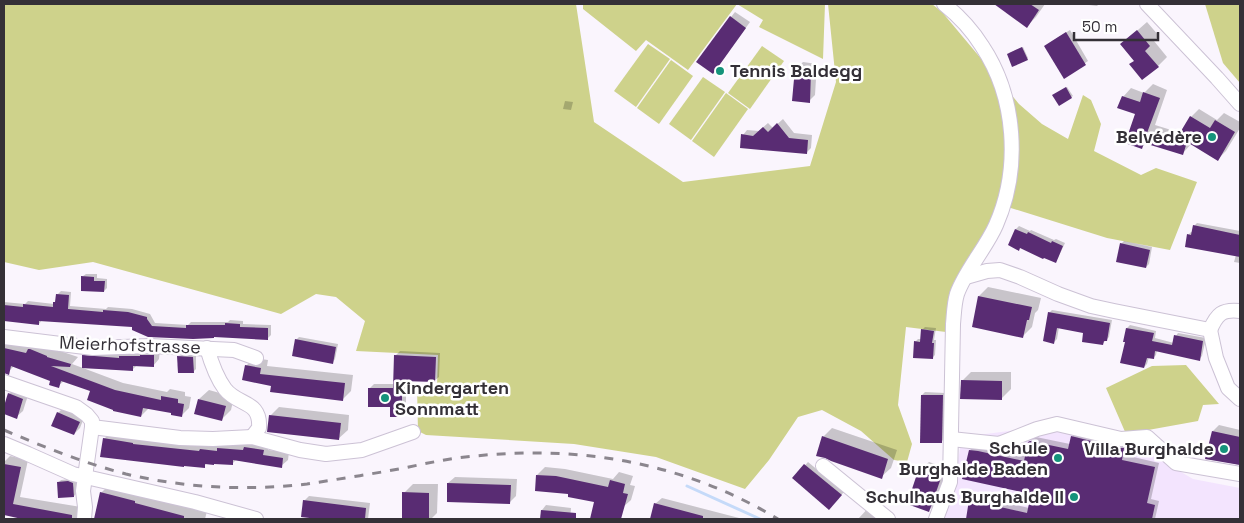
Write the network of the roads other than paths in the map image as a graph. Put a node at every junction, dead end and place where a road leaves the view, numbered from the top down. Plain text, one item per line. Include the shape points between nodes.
1 (944, 4) edge
2 (1147, 4) edge
3 (1240, 104) edge
4 (966, 277) junction
5 (1240, 312) edge
6 (1210, 330) junction
7 (4, 337) edge
8 (207, 348) junction
9 (256, 358) dead end
10 (4, 382) edge
11 (1234, 388) edge
12 (1240, 400) edge
13 (92, 427) junction
14 (414, 432) dead end
15 (252, 437) junction
16 (951, 439) junction
17 (4, 444) edge
18 (823, 466) dead end
19 (1240, 474) edge
20 (84, 477) junction
21 (84, 519) edge
22 (256, 519) edge
23 (888, 519) edge
24 (936, 519) edge

1 - 4 street via 972,32 990,59 1004,94 1010,124 1011,161 1002,208
2 - 3 street
4 - 6 street via 994,270 1007,272 1091,306
4 - 16 street via 959,289 953,324
5 - 6 street via 1220,314
6 - 11 street via 1216,358
7 - 8 street, Meierhofstrasse via 93,348
8 - 9 street, Meierhofstrasse via 234,350
8 - 15 street via 225,389 258,415 259,428
10 - 13 street via 76,407 92,421
11 - 12 street
13 - 15 street via 180,438
13 - 20 street
14 - 15 street via 362,450 326,454
16 - 19 street via 999,444 1057,424 1121,439 1146,437 1176,463
16 - 24 street via 950,482
17 - 20 street
18 - 23 street
20 - 21 street
20 - 22 street

